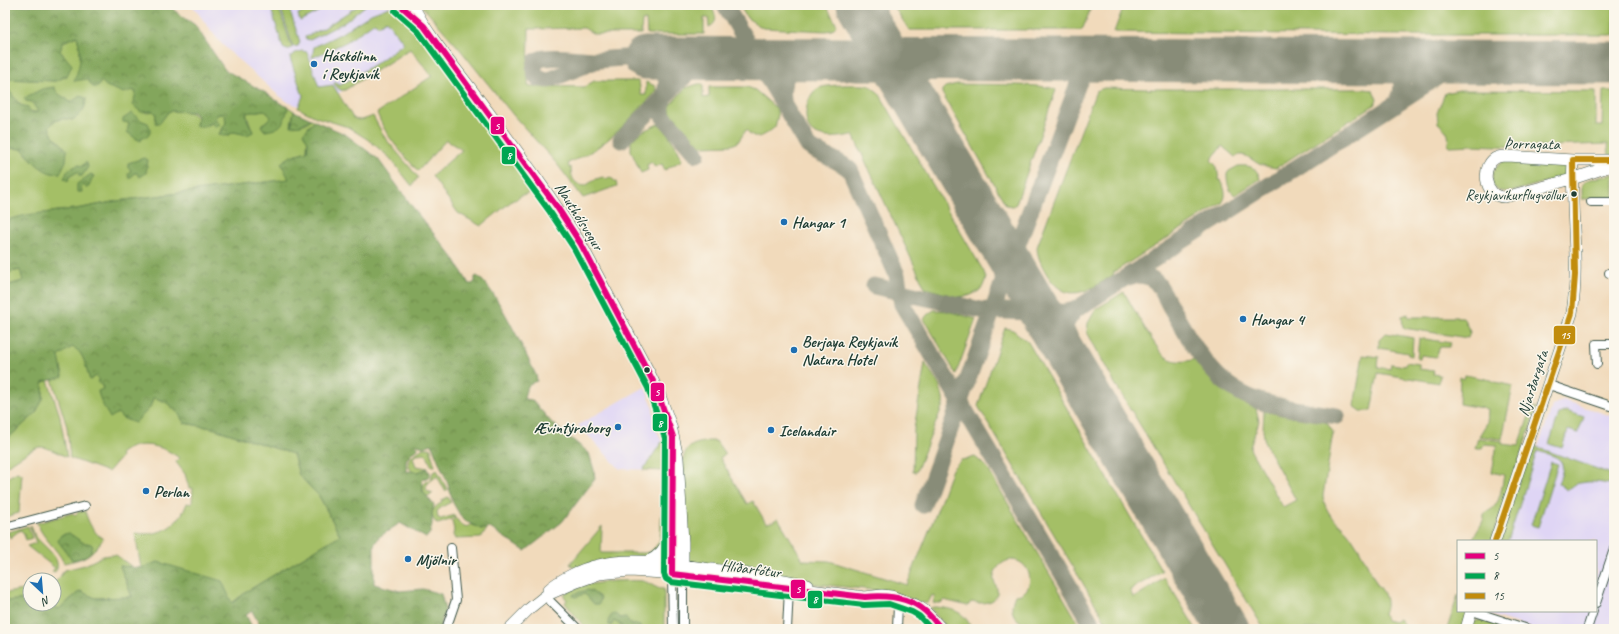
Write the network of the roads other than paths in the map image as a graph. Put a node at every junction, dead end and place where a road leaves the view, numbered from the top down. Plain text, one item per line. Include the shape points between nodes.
1 (400, 5) edge
2 (413, 5) edge
3 (424, 26) junction
4 (1573, 160) junction
5 (1614, 160) edge
6 (1614, 165) edge
7 (1572, 179) junction
8 (1591, 202) dead end
9 (1614, 202) edge
10 (1614, 344) edge
11 (1597, 364) dead end
12 (1549, 384) junction
13 (1614, 407) edge
14 (674, 442) junction
15 (85, 506) dead end
16 (672, 521) junction
17 (5, 527) edge
18 (1495, 540) edge
19 (451, 548) dead end
20 (1614, 549) edge
21 (647, 561) junction
22 (678, 570) junction
23 (789, 589) junction
24 (826, 592) junction
25 (545, 596) junction
26 (870, 597) junction
27 (1597, 600) edge
28 (898, 604) junction
29 (1472, 612) edge
30 (1475, 612) edge
31 (1593, 612) edge
32 (928, 615) junction
33 (446, 629) edge
34 (509, 629) edge
35 (578, 629) edge
36 (673, 629) edge
37 (683, 629) edge
38 (787, 629) edge
39 (897, 629) edge
40 (942, 629) edge
41 (1466, 629) edge
42 (1528, 629) edge
43 (1587, 629) edge

1 - 3 street, Nauthólsvegur
2 - 3 street, Nauthólsvegur
3 - 14 street, Nauthólsvegur via 557,207 581,244 655,385
4 - 5 street, Þorragata
4 - 7 street, Njarðargata
4 - 7 street, Þorragata via 1498,157 1489,164 1486,178 1492,193 1500,197
6 - 7 street, Þorragata
7 - 12 street, Njarðargata via 1576,292 1572,313
8 - 9 street
10 - 11 street via 1596,344
12 - 13 street
12 - 18 street, Njarðargata
14 - 16 street, Nauthólsvegur
14 - 22 street, Nauthólsvegur via 678,458 683,542
15 - 17 street
16 - 21 street via 664,550
16 - 22 street, Nauthólsvegur
19 - 33 street via 456,600
20 - 27 street
21 - 22 street
21 - 25 street via 621,561 588,568 560,581
22 - 23 street, Hlíðarfótur
22 - 24 street, Hlíðarfótur via 783,579
22 - 25 street via 602,574
22 - 36 street
22 - 37 street
23 - 24 street, Hlíðarfótur
23 - 38 street
24 - 26 street, Hlíðarfótur
25 - 34 street
25 - 35 street
26 - 28 street, Hlíðarfótur
26 - 32 street, Hlíðarfótur via 882,595 899,598 916,605
28 - 32 street, Hlíðarfótur
28 - 39 street
29 - 41 street
30 - 42 street
31 - 43 street
32 - 40 street, Hlíðarfótur

